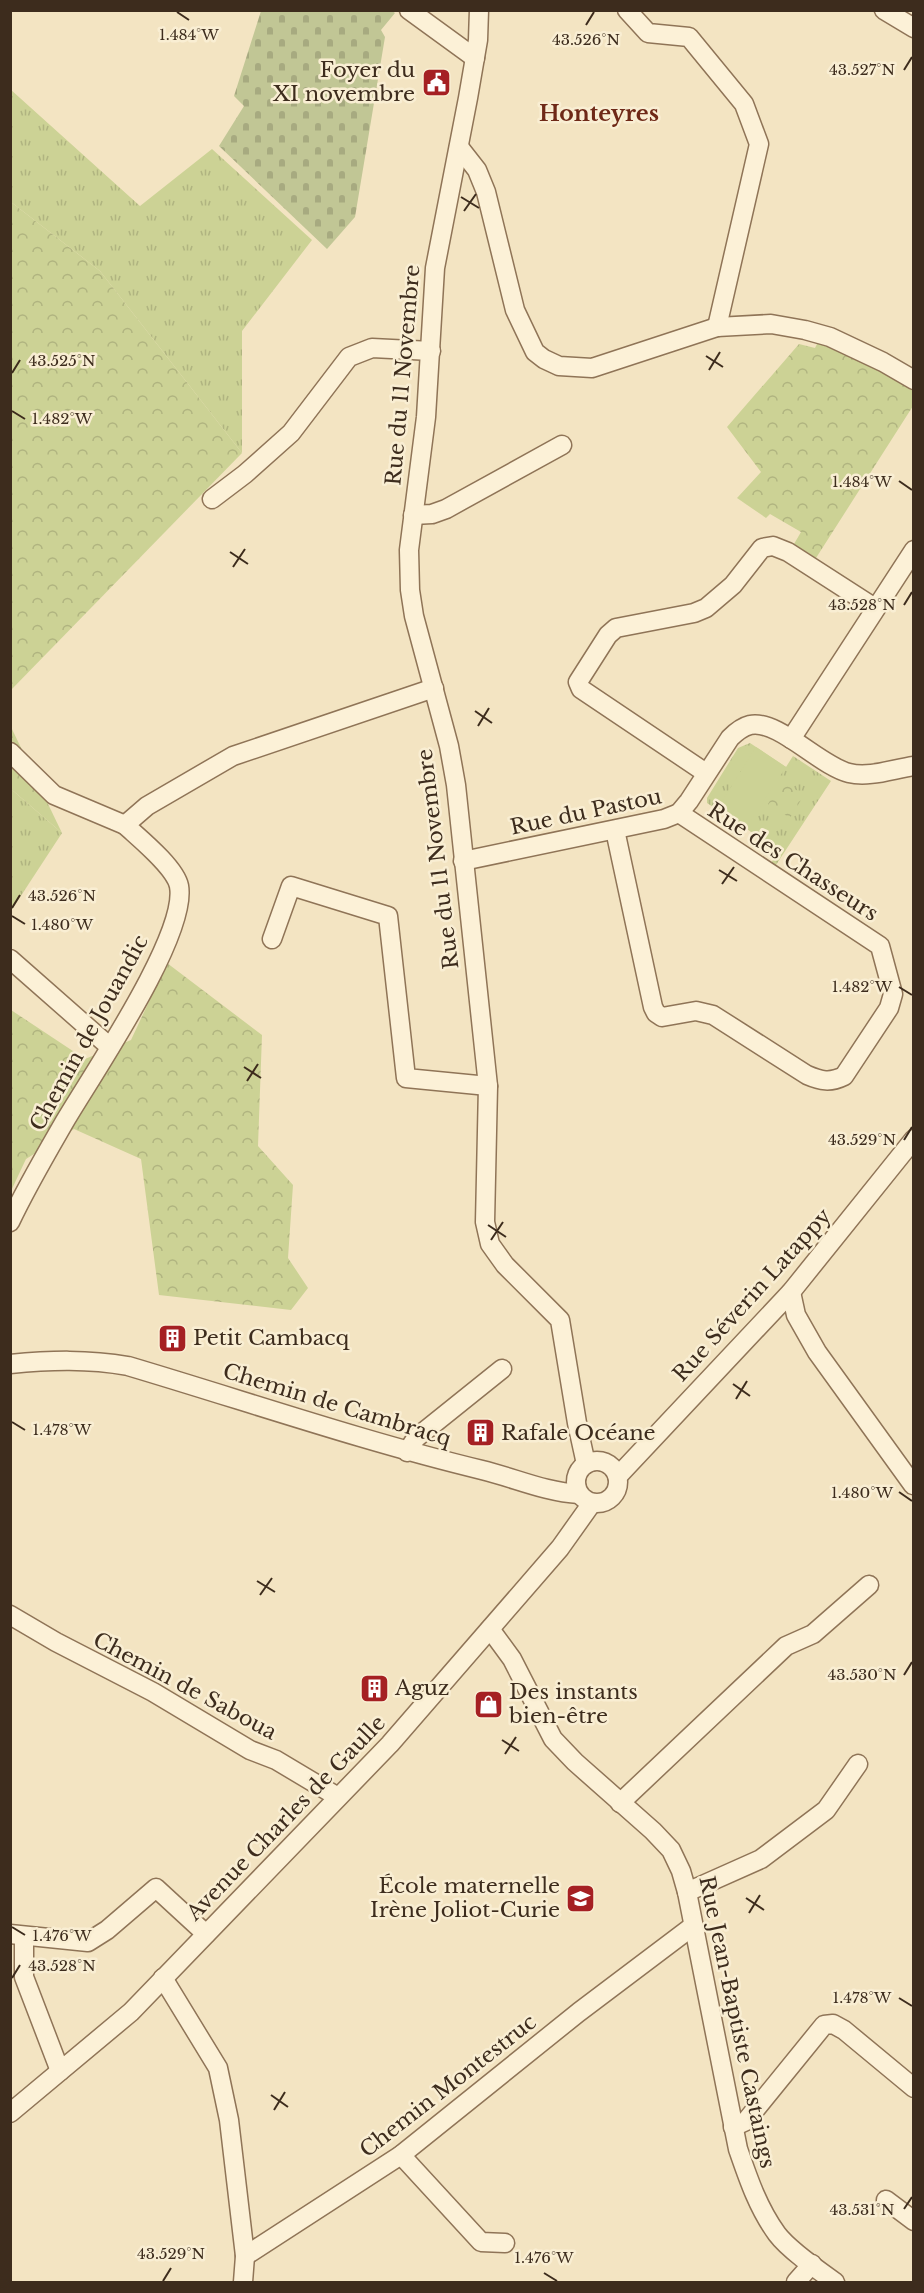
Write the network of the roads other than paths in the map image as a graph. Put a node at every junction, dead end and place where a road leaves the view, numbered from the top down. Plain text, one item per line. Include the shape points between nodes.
1 (409, 10) edge
2 (479, 10) edge
3 (627, 10) edge
4 (884, 10) edge
5 (914, 28) edge
6 (475, 58) junction
7 (459, 147) junction
8 (717, 327) junction
9 (430, 351) junction
10 (914, 380) edge
11 (562, 445) dead end
12 (212, 499) dead end
13 (413, 515) junction
14 (914, 550) edge
15 (875, 608) junction
16 (435, 687) junction
17 (791, 740) junction
18 (10, 752) edge
19 (914, 766) edge
20 (705, 773) junction
21 (679, 813) junction
22 (125, 825) junction
23 (615, 830) junction
24 (463, 861) junction
25 (272, 939) dead end
26 (10, 959) edge
27 (110, 1047) junction
28 (488, 1086) junction
29 (914, 1138) edge
30 (10, 1222) edge
31 (791, 1292) junction
32 (10, 1364) edge
33 (502, 1369) dead end
34 (407, 1452) junction
35 (586, 1464) junction
36 (618, 1476) junction
37 (913, 1485) edge
38 (585, 1498) junction
39 (869, 1585) dead end
40 (10, 1615) edge
41 (490, 1629) junction
42 (858, 1764) dead end
43 (338, 1797) junction
44 (620, 1803) junction
45 (687, 1892) junction
46 (693, 1926) junction
47 (206, 1934) junction
48 (17, 1935) edge
49 (164, 1978) junction
50 (60, 2071) junction
51 (914, 2088) edge
52 (10, 2113) edge
53 (734, 2127) junction
54 (401, 2155) junction
55 (886, 2200) dead end
56 (914, 2221) edge
57 (505, 2243) dead end
58 (245, 2256) junction
59 (812, 2264) junction
60 (243, 2283) edge
61 (796, 2283) edge
62 (835, 2283) edge

1 - 6 street
2 - 6 street, Rue du 11 Novembre
3 - 8 street via 648,33 689,37 744,104 759,144
4 - 5 street
6 - 7 street, Rue du 11 Novembre
7 - 8 street via 477,170 486,192 515,310 535,352 543,359 559,366 592,368
7 - 9 street, Rue du 11 Novembre via 436,258
8 - 10 street via 771,324 805,330 883,362
9 - 12 street via 372,348 349,357 291,433
9 - 13 street, Rue du 11 Novembre
11 - 13 street via 446,509
13 - 16 street, Rue du 11 Novembre via 410,590
14 - 15 street
15 - 17 street
15 - 20 street via 773,546 762,548 733,585 706,608 616,628 608,635 578,682 581,688
16 - 22 street via 233,756 147,806
16 - 24 street, Rue du 11 Novembre via 456,785
17 - 19 street, Rue du Pastou via 849,773
17 - 20 street, Rue du Pastou via 768,727 751,725 730,738
18 - 22 street, Chemin de Jouandic via 54,795
20 - 21 street, Rue du Pastou
21 - 23 street, Rue du Pastou
21 - 23 street, Rue des Chasseurs via 880,946 893,994 889,1008 844,1076 821,1081 807,1075 713,1015 696,1011 662,1017 656,1013
22 - 27 street, Chemin de Jouandic via 161,858 179,885 177,919 141,995
23 - 24 street, Rue du Pastou
24 - 28 street, Rue du 11 Novembre
25 - 28 street via 291,886 388,916 406,1078
26 - 27 street
27 - 30 street, Chemin de Jouandic
28 - 35 street, Rue du 11 Novembre via 485,1222 490,1244 505,1265 560,1320
29 - 31 street, Rue Séverin Latappy
31 - 36 street, Rue Séverin Latappy
31 - 37 street via 796,1315 817,1352
32 - 34 street, Chemin de Cambracq via 60,1359 128,1366
33 - 34 street via 416,1438
34 - 38 street, Chemin de Cambracq
35 - 36 street via 601,1461
35 - 38 street via 576,1477 576,1486
36 - 38 street via 615,1494 609,1500 601,1503
38 - 41 street, Avenue Charles de Gaulle via 561,1548
39 - 44 street via 813,1634 786,1646
40 - 43 street, Chemin de Saboua
41 - 43 street, Avenue Charles de Gaulle via 390,1744
41 - 44 street, Rue Jean-Baptiste Castaings via 512,1659 554,1739
42 - 45 street via 826,1810 761,1859
43 - 47 street, Avenue Charles de Gaulle
44 - 45 street, Rue Jean-Baptiste Castaings via 671,1850
45 - 46 street, Rue Jean-Baptiste Castaings
46 - 53 street, Rue Jean-Baptiste Castaings
46 - 54 street, Chemin Montestruc
47 - 48 street via 156,1888 88,1942
47 - 49 street, Avenue Charles de Gaulle
48 - 50 street via 24,1977
49 - 50 street, Avenue Charles de Gaulle
49 - 58 street via 218,2068 230,2120
50 - 52 street, Avenue Charles de Gaulle
51 - 53 street via 844,2030 833,2024 824,2025 747,2121
53 - 59 street, Rue Jean-Baptiste Castaings via 760,2207 778,2236
54 - 57 street via 482,2242
54 - 58 street, Chemin Montestruc
55 - 56 street
58 - 60 street
59 - 61 street
59 - 62 street, Rue Jean-Baptiste Castaings

